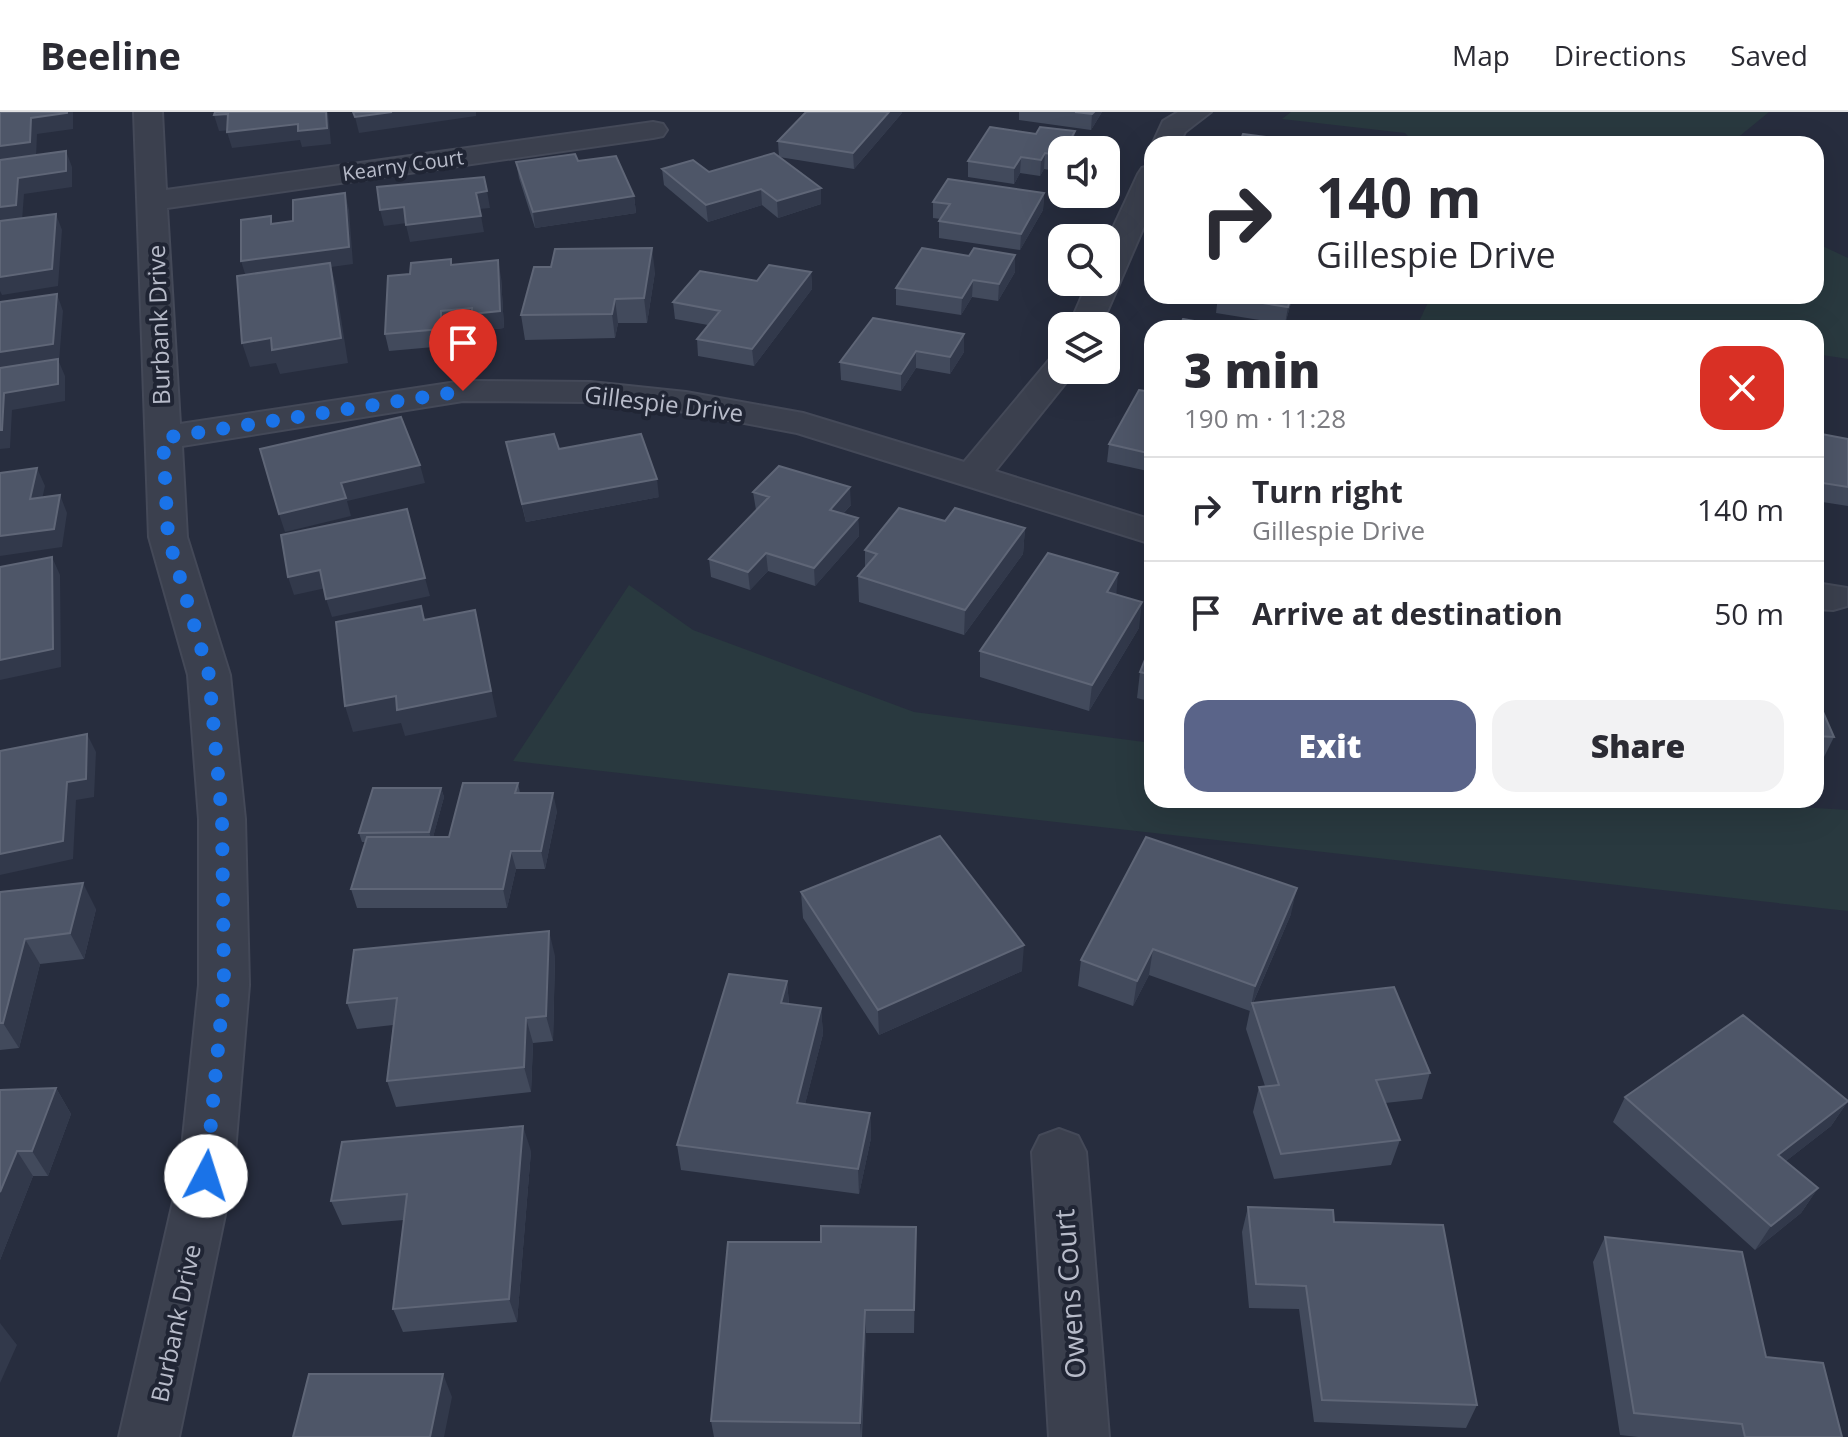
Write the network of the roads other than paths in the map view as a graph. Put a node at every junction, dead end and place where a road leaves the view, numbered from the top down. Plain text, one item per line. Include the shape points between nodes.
1 (148, 112) edge
2 (1197, 112) edge
3 (653, 130) dead end
4 (1169, 136) edge
5 (1144, 192) edge
6 (153, 201) junction
7 (1120, 246) edge
8 (1048, 383) edge
9 (163, 438) junction
10 (971, 477) junction
11 (1144, 530) edge
12 (1059, 1152) dead end
13 (149, 1437) edge
14 (1079, 1437) edge

1 - 6 street, Burbank Drive
2 - 4 street via 1173,127
3 - 6 street, Kearny Court
5 - 7 street
6 - 9 street, Burbank Drive
8 - 10 street
9 - 10 street, Gillespie Drive via 463,391 591,392 686,402 803,424
9 - 13 street, Burbank Drive via 168,537 209,675 222,819 224,985 206,1176
10 - 11 street, Gillespie Drive
12 - 14 street, Owens Court

